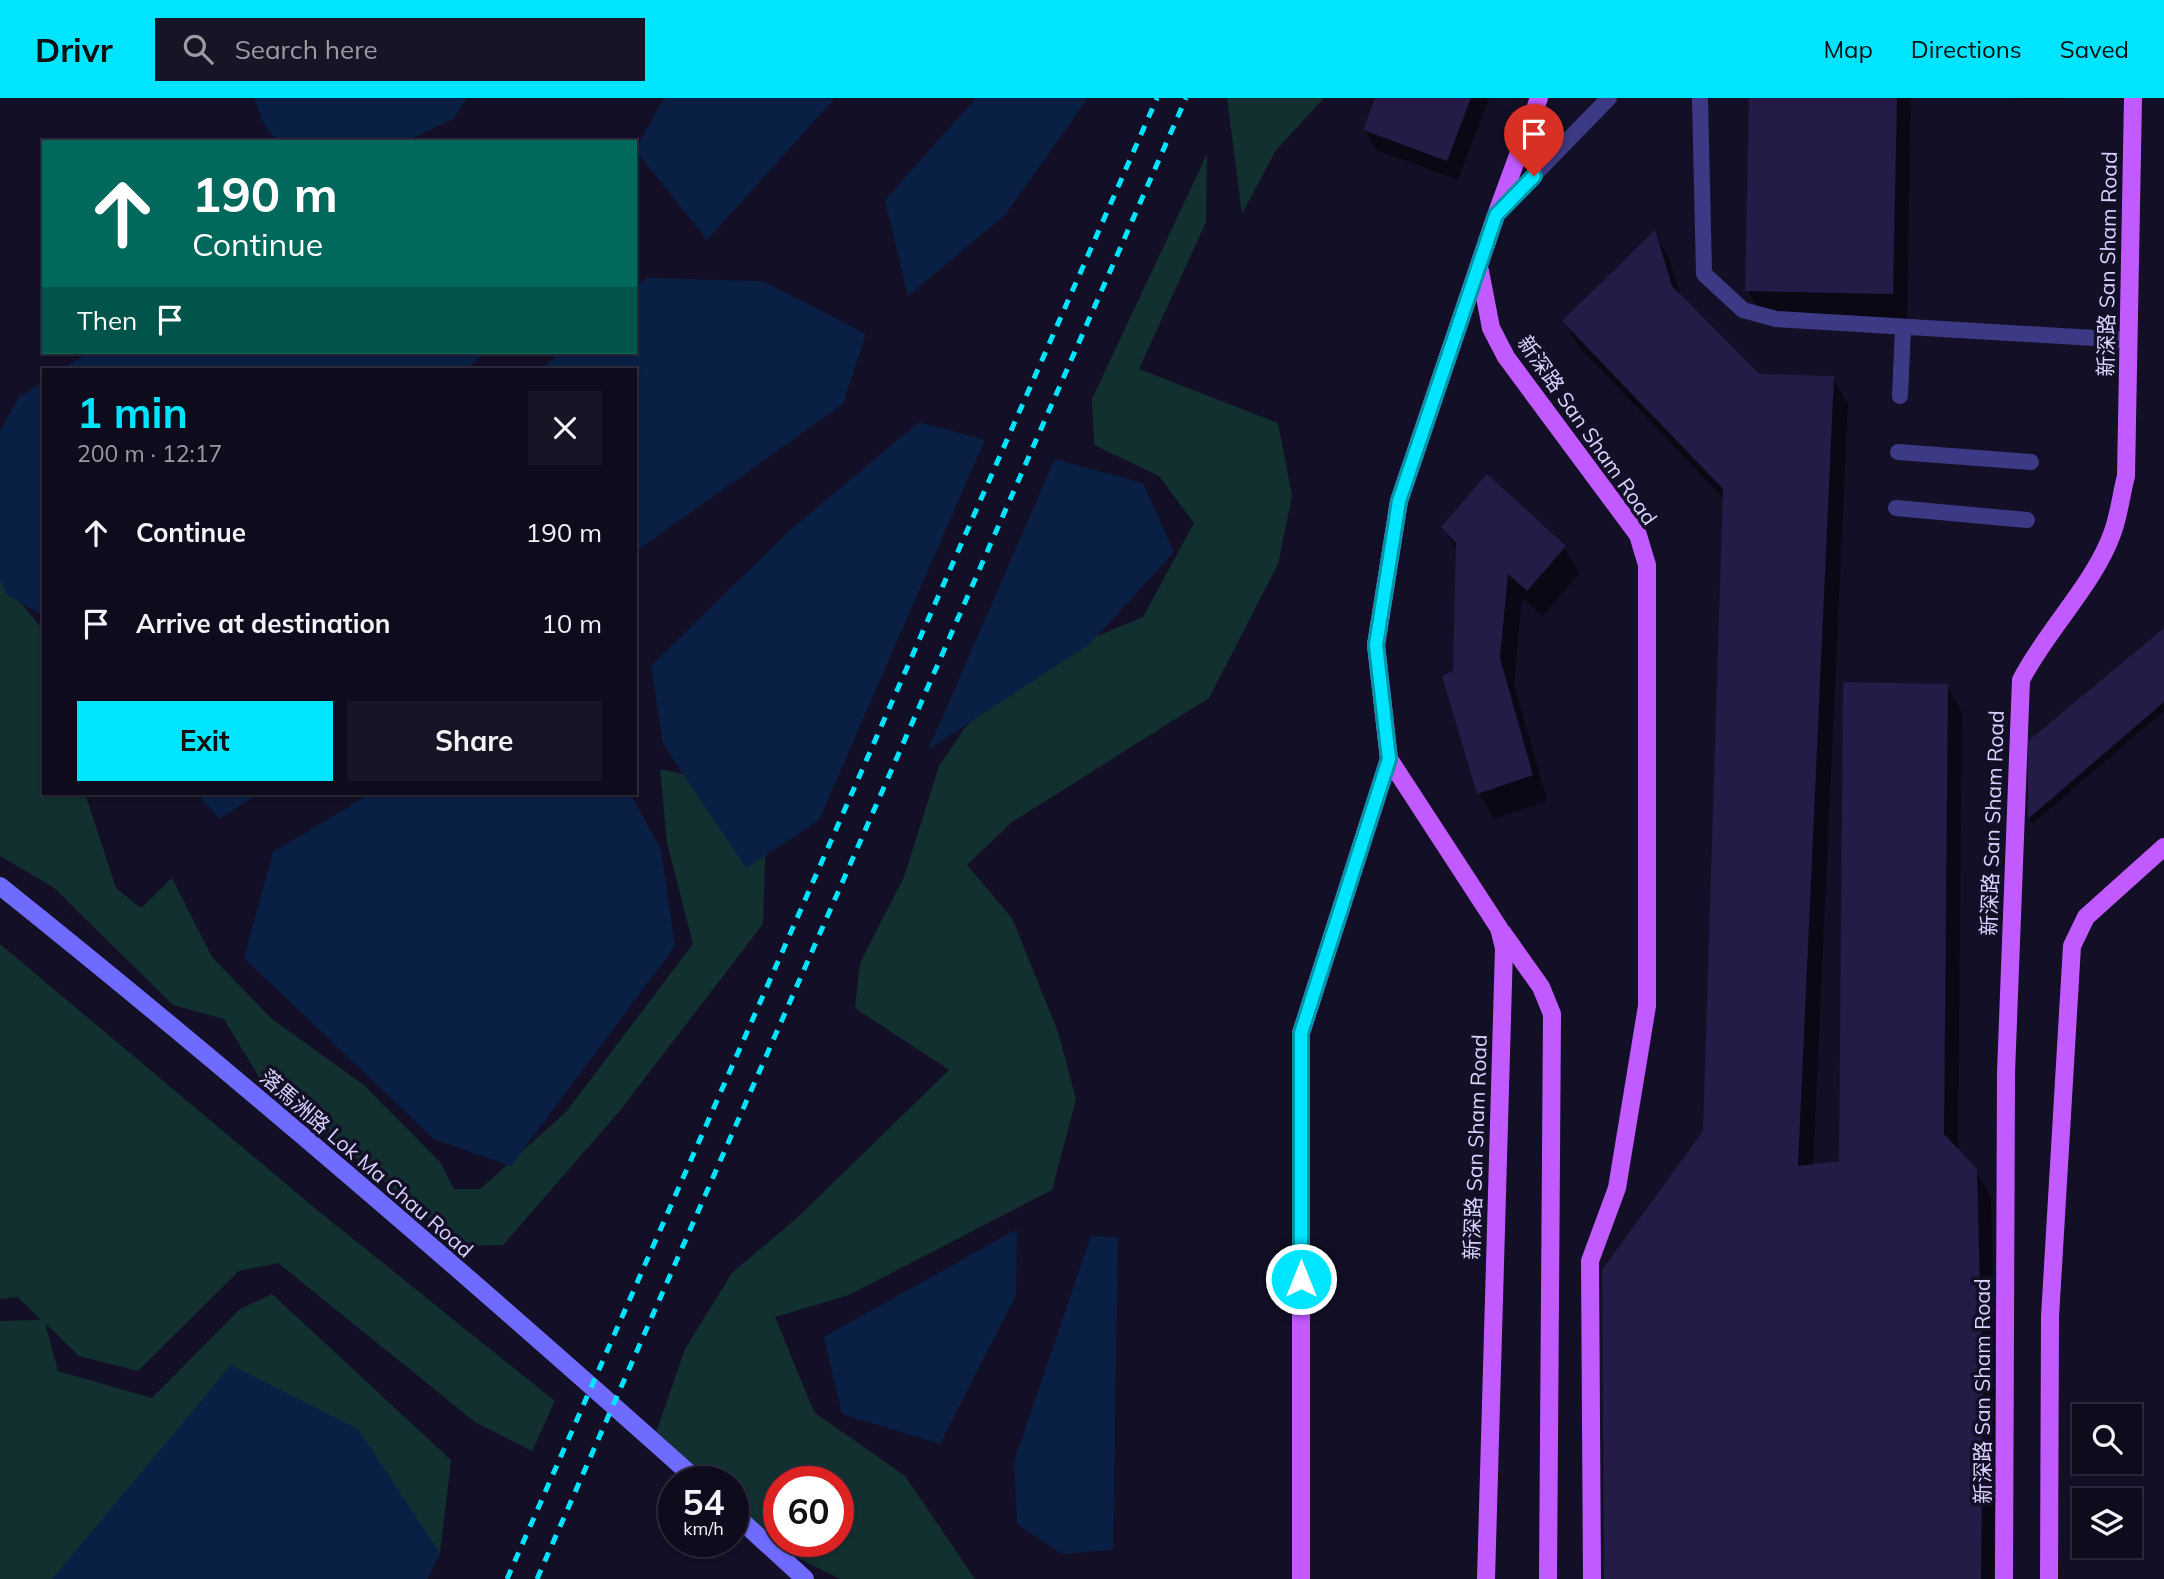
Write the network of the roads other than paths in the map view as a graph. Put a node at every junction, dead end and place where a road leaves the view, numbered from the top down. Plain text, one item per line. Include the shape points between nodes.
1 (1539, 98) edge
2 (1609, 98) edge
3 (1700, 98) edge
4 (2133, 98) edge
5 (1496, 215) junction
6 (1479, 268) junction
7 (1903, 327) junction
8 (2128, 340) junction
9 (1900, 397) dead end
10 (1898, 452) dead end
11 (2031, 462) dead end
12 (1896, 508) dead end
13 (2027, 520) dead end
14 (1389, 759) junction
15 (2164, 847) edge
16 (0, 886) edge
17 (1499, 928) junction
18 (681, 1466) edge
19 (749, 1527) edge
20 (806, 1579) edge
21 (1301, 1579) edge
22 (1486, 1579) edge
23 (1548, 1579) edge
24 (1592, 1579) edge
25 (2004, 1579) edge
26 (2049, 1579) edge

1 - 5 main road, 新深路 San Sham Road
2 - 5 lane
3 - 7 lane via 1704,274 1743,310 1776,320
4 - 8 main road, 新深路 San Sham Road
5 - 6 main road, 新深路 San Sham Road
6 - 14 main road, 新深路 San Sham Road via 1399,501 1376,645
6 - 24 main road, 新深路 San Sham Road via 1491,328 1506,357 1638,535 1647,565 1647,1006 1617,1188 1590,1261
7 - 8 lane
7 - 9 lane
8 - 25 main road, 新深路 San Sham Road via 2126,477 2112,535 2021,680 2006,1073
10 - 11 lane
12 - 13 lane
14 - 17 main road, 新深路 San Sham Road
14 - 21 main road, 新深路 San Sham Road via 1301,1033
15 - 26 main road via 2086,917 2072,946 2050,1317
16 - 18 street, 落馬洲路 Lok Ma Chau Road via 129,989
17 - 22 main road, 新深路 San Sham Road via 1504,948
17 - 23 main road, 新深路 San Sham Road via 1541,987 1552,1014
19 - 20 street

